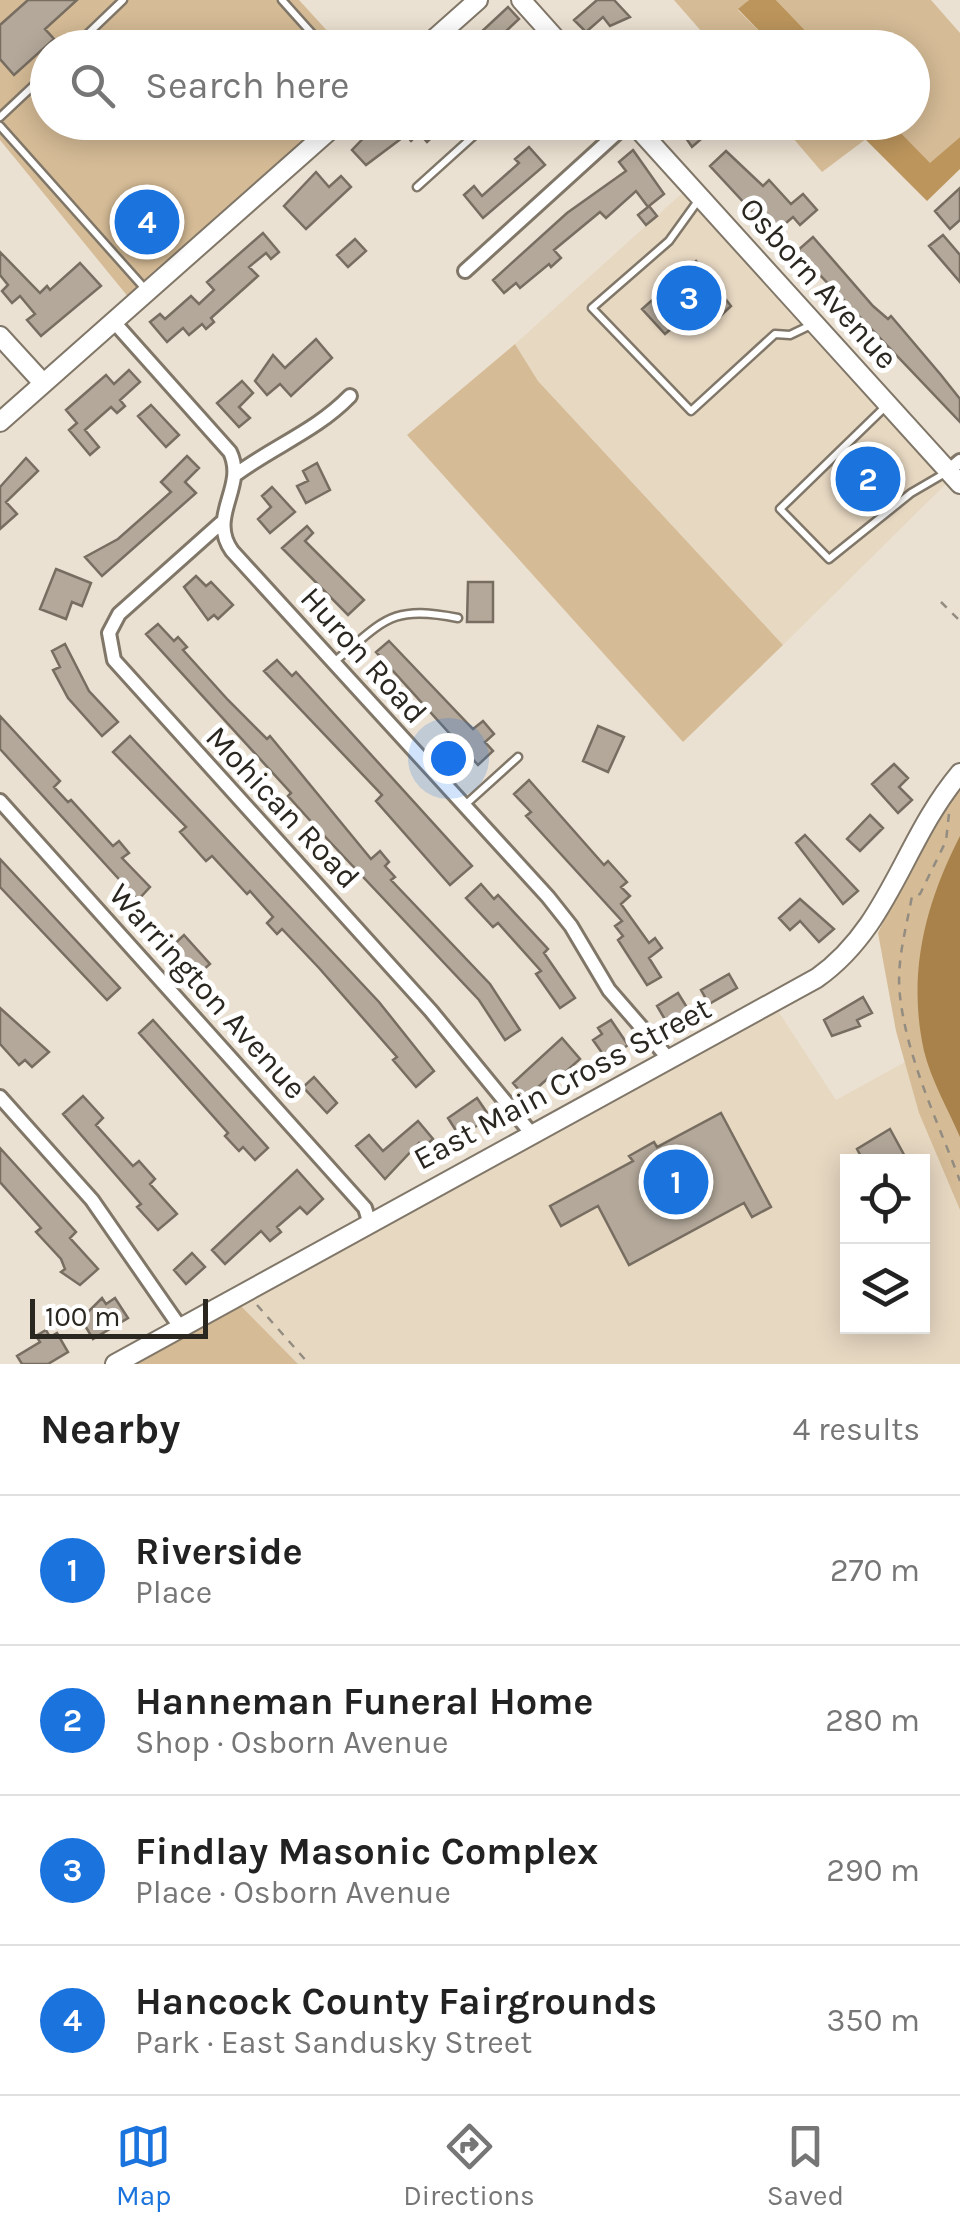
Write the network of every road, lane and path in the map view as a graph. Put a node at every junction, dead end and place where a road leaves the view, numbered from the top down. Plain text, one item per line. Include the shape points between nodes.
1 (123, 0) edge
2 (282, 0) edge
3 (478, 0) edge
4 (521, 0) edge
5 (92, 30) edge
6 (310, 30) edge
7 (444, 30) edge
8 (548, 30) edge
9 (30, 88) edge
10 (0, 116) edge
11 (0, 126) edge
12 (319, 140) edge
13 (469, 140) edge
14 (611, 140) edge
15 (648, 140) edge
16 (418, 187) dead end
17 (700, 197) junction
18 (465, 271) dead end
19 (148, 292) junction
20 (114, 322) junction
21 (815, 323) junction
22 (0, 336) edge
23 (43, 383) junction
24 (350, 396) dead end
25 (888, 404) junction
26 (0, 422) edge
27 (956, 472) edge
28 (236, 475) junction
29 (221, 524) junction
30 (942, 602) dead end
31 (458, 618) dead end
32 (960, 621) edge
33 (333, 662) junction
34 (518, 757) dead end
35 (960, 773) edge
36 (0, 801) edge
37 (465, 805) junction
38 (950, 810) dead end
39 (946, 828) junction
40 (938, 833) dead end
41 (906, 890) dead end
42 (912, 896) junction
43 (670, 1059) junction
44 (0, 1097) edge
45 (532, 1133) junction
46 (960, 1180) edge
47 (370, 1221) junction
48 (252, 1295) junction
49 (180, 1327) junction
50 (115, 1364) edge
51 (308, 1364) edge

1 - 5 lane
2 - 6 lane
3 - 7 main road
4 - 8 main road
9 - 10 lane
11 - 19 lane
12 - 19 main road
13 - 16 lane
14 - 18 street
15 - 17 main road, Osborn Avenue
17 - 21 main road, Osborn Avenue
17 - 21 lane via 669,241 592,308 690,411 776,334
19 - 20 main road
20 - 23 main road
20 - 28 street via 230,452
21 - 25 main road, Osborn Avenue
22 - 23 main road
23 - 26 main road
24 - 28 street via 317,428
25 - 27 main road, Osborn Avenue
25 - 27 lane via 780,509 828,559 911,492
28 - 29 street
29 - 33 street, Huron Road via 232,551
29 - 45 street, Mohican Road via 119,614 108,632 114,660 432,1011
30 - 32 path
31 - 33 lane via 392,614
33 - 37 street, Huron Road
34 - 37 lane
35 - 43 main road, East Main Cross Street via 924,822 867,932 844,958
36 - 47 street, Warrington Avenue via 364,1206
37 - 43 street, Huron Road via 571,926 609,990
38 - 39 path
39 - 40 path
39 - 42 path via 920,894
41 - 42 path
42 - 46 path via 900,952 900,996 915,1062
43 - 45 main road, East Main Cross Street
44 - 49 street via 92,1200
45 - 47 main road, East Main Cross Street
47 - 48 main road, East Main Cross Street
48 - 49 main road, East Main Cross Street
48 - 51 path
49 - 50 main road, East Main Cross Street

